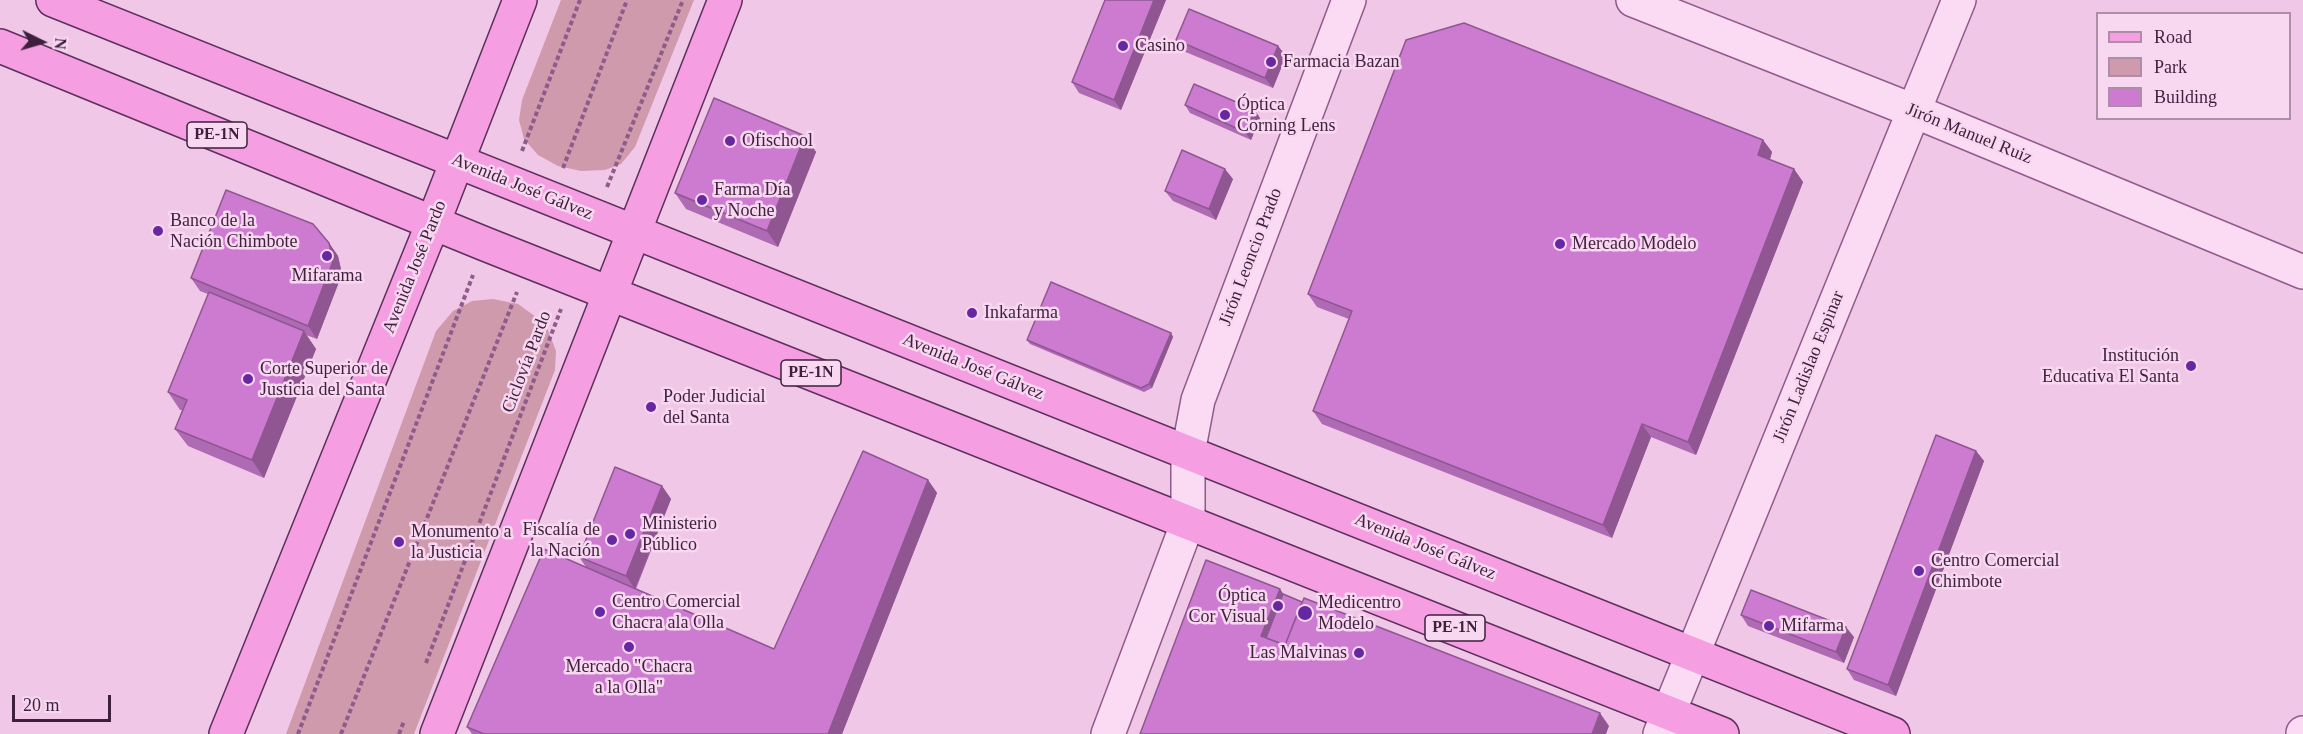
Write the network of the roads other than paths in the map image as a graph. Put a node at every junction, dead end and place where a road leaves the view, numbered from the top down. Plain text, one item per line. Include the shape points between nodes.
1 (54, 0) edge
2 (520, 0) edge
3 (725, 0) edge
4 (1348, 0) edge
5 (1633, 0) edge
6 (1959, 0) edge
7 (0, 46) edge
8 (1914, 111) junction
9 (456, 161) junction
10 (434, 223) junction
11 (634, 232) junction
12 (2303, 272) edge
13 (610, 293) junction
14 (1188, 453) junction
15 (1188, 522) junction
16 (1692, 654) junction
17 (1664, 723) edge
18 (226, 734) edge
19 (437, 734) edge
20 (1108, 734) edge
21 (1722, 734) edge
22 (1893, 734) edge

1 - 9 main road, Avenida José Gálvez
2 - 9 main road, Avenida José Pardo
3 - 11 main road
4 - 14 street, Jirón Leoncio Prado via 1198,400
5 - 8 street, Jirón Manuel Ruiz
6 - 8 street, Jirón Ladislao Espinar
7 - 10 main road, PE-1N
8 - 12 street, Jirón Manuel Ruiz
8 - 16 street, Jirón Ladislao Espinar
9 - 10 main road, Avenida José Pardo
9 - 11 main road, Avenida José Gálvez
10 - 13 main road, PE-1N
10 - 18 main road, Avenida José Pardo
11 - 13 main road
11 - 14 main road, Avenida José Gálvez
13 - 15 main road, PE-1N
13 - 19 main road
14 - 15 street, Jirón Leoncio Prado
14 - 16 main road, Avenida José Gálvez
15 - 17 main road, PE-1N
15 - 20 street
16 - 17 street, Jirón Ladislao Espinar
16 - 22 main road, Avenida José Gálvez
17 - 21 main road, PE-1N

